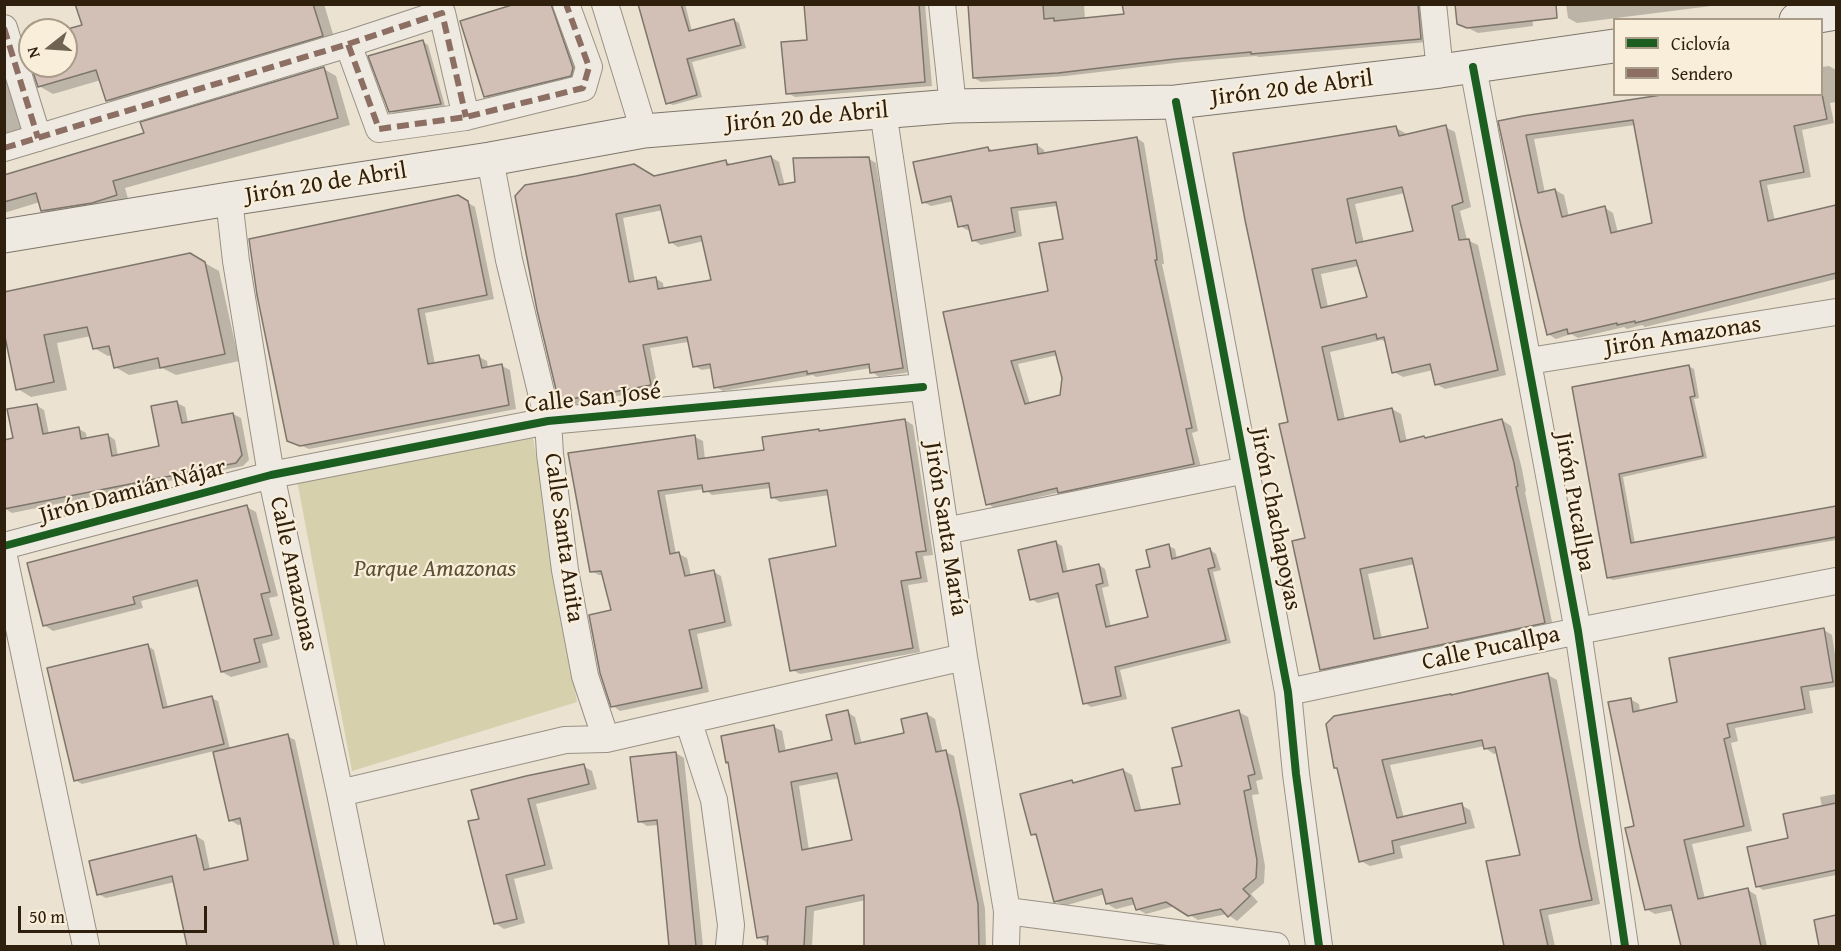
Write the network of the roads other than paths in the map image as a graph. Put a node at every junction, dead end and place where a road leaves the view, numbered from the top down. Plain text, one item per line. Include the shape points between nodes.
1 (566, 4) edge
2 (605, 4) edge
3 (942, 4) edge
4 (1433, 4) edge
5 (1836, 13) edge
6 (1807, 18) edge
7 (4, 28) edge
8 (348, 44) junction
9 (1613, 46) edge
10 (1473, 67) junction
11 (1440, 71) junction
12 (1176, 102) junction
13 (953, 106) junction
14 (883, 111) junction
15 (466, 117) junction
16 (644, 131) junction
17 (38, 138) junction
18 (4, 148) edge
19 (490, 159) junction
20 (229, 199) junction
21 (4, 236) edge
22 (1836, 312) edge
23 (1529, 361) junction
24 (923, 387) junction
25 (548, 421) junction
26 (1246, 470) junction
27 (271, 475) junction
28 (945, 531) junction
29 (4, 546) edge
30 (4, 557) edge
31 (1836, 581) edge
32 (1578, 631) junction
33 (964, 657) junction
34 (1288, 692) junction
35 (688, 720) junction
36 (606, 739) junction
37 (340, 794) junction
38 (1007, 911) junction
39 (86, 946) edge
40 (371, 946) edge
41 (729, 946) edge
42 (1006, 946) edge
43 (1276, 946) edge
44 (1319, 946) edge
45 (1625, 946) edge

1 - 15 street via 589,68 583,88
2 - 16 street
3 - 13 street
4 - 11 street
5 - 6 main road
7 - 17 street
8 - 15 street via 379,129
8 - 15 street via 442,13
8 - 17 street
9 - 10 main road, Jirón 20 de Abril
10 - 11 main road, Jirón 20 de Abril
10 - 23 street, Jirón Pucallpa
11 - 12 main road, Jirón 20 de Abril
12 - 13 main road, Jirón 20 de Abril
12 - 26 street, Jirón Chachapoyas
13 - 14 main road, Jirón 20 de Abril
14 - 16 main road, Jirón 20 de Abril
14 - 24 street, Jirón Santa María
16 - 19 main road, Jirón 20 de Abril
17 - 18 street
19 - 20 main road, Jirón 20 de Abril
19 - 25 street, Calle Santa Anita via 509,260
20 - 21 main road, Jirón 20 de Abril
20 - 27 street, Calle Amazonas
22 - 23 street, Jirón Amazonas
23 - 32 street, Jirón Pucallpa
24 - 25 street, Calle San José
24 - 28 street, Jirón Santa María
25 - 27 street, Calle San José
25 - 36 street, Calle Santa Anita via 565,570 585,676
26 - 28 street
26 - 34 street, Jirón Chachapoyas
27 - 29 street, Jirón Damián Nájar
27 - 37 street, Calle Amazonas
28 - 33 street, Jirón Santa María
30 - 39 street
31 - 32 street, Calle Pucallpa
32 - 34 street, Calle Pucallpa
32 - 45 street, Jirón Pucallpa
33 - 35 street
33 - 38 street, Jirón Santa María
34 - 44 street, Jirón Chachapoyas
35 - 36 street
35 - 41 street via 714,800 731,926
36 - 37 street via 565,740
37 - 40 street, Calle Amazonas
38 - 42 street, Jirón Santa María
38 - 43 street

